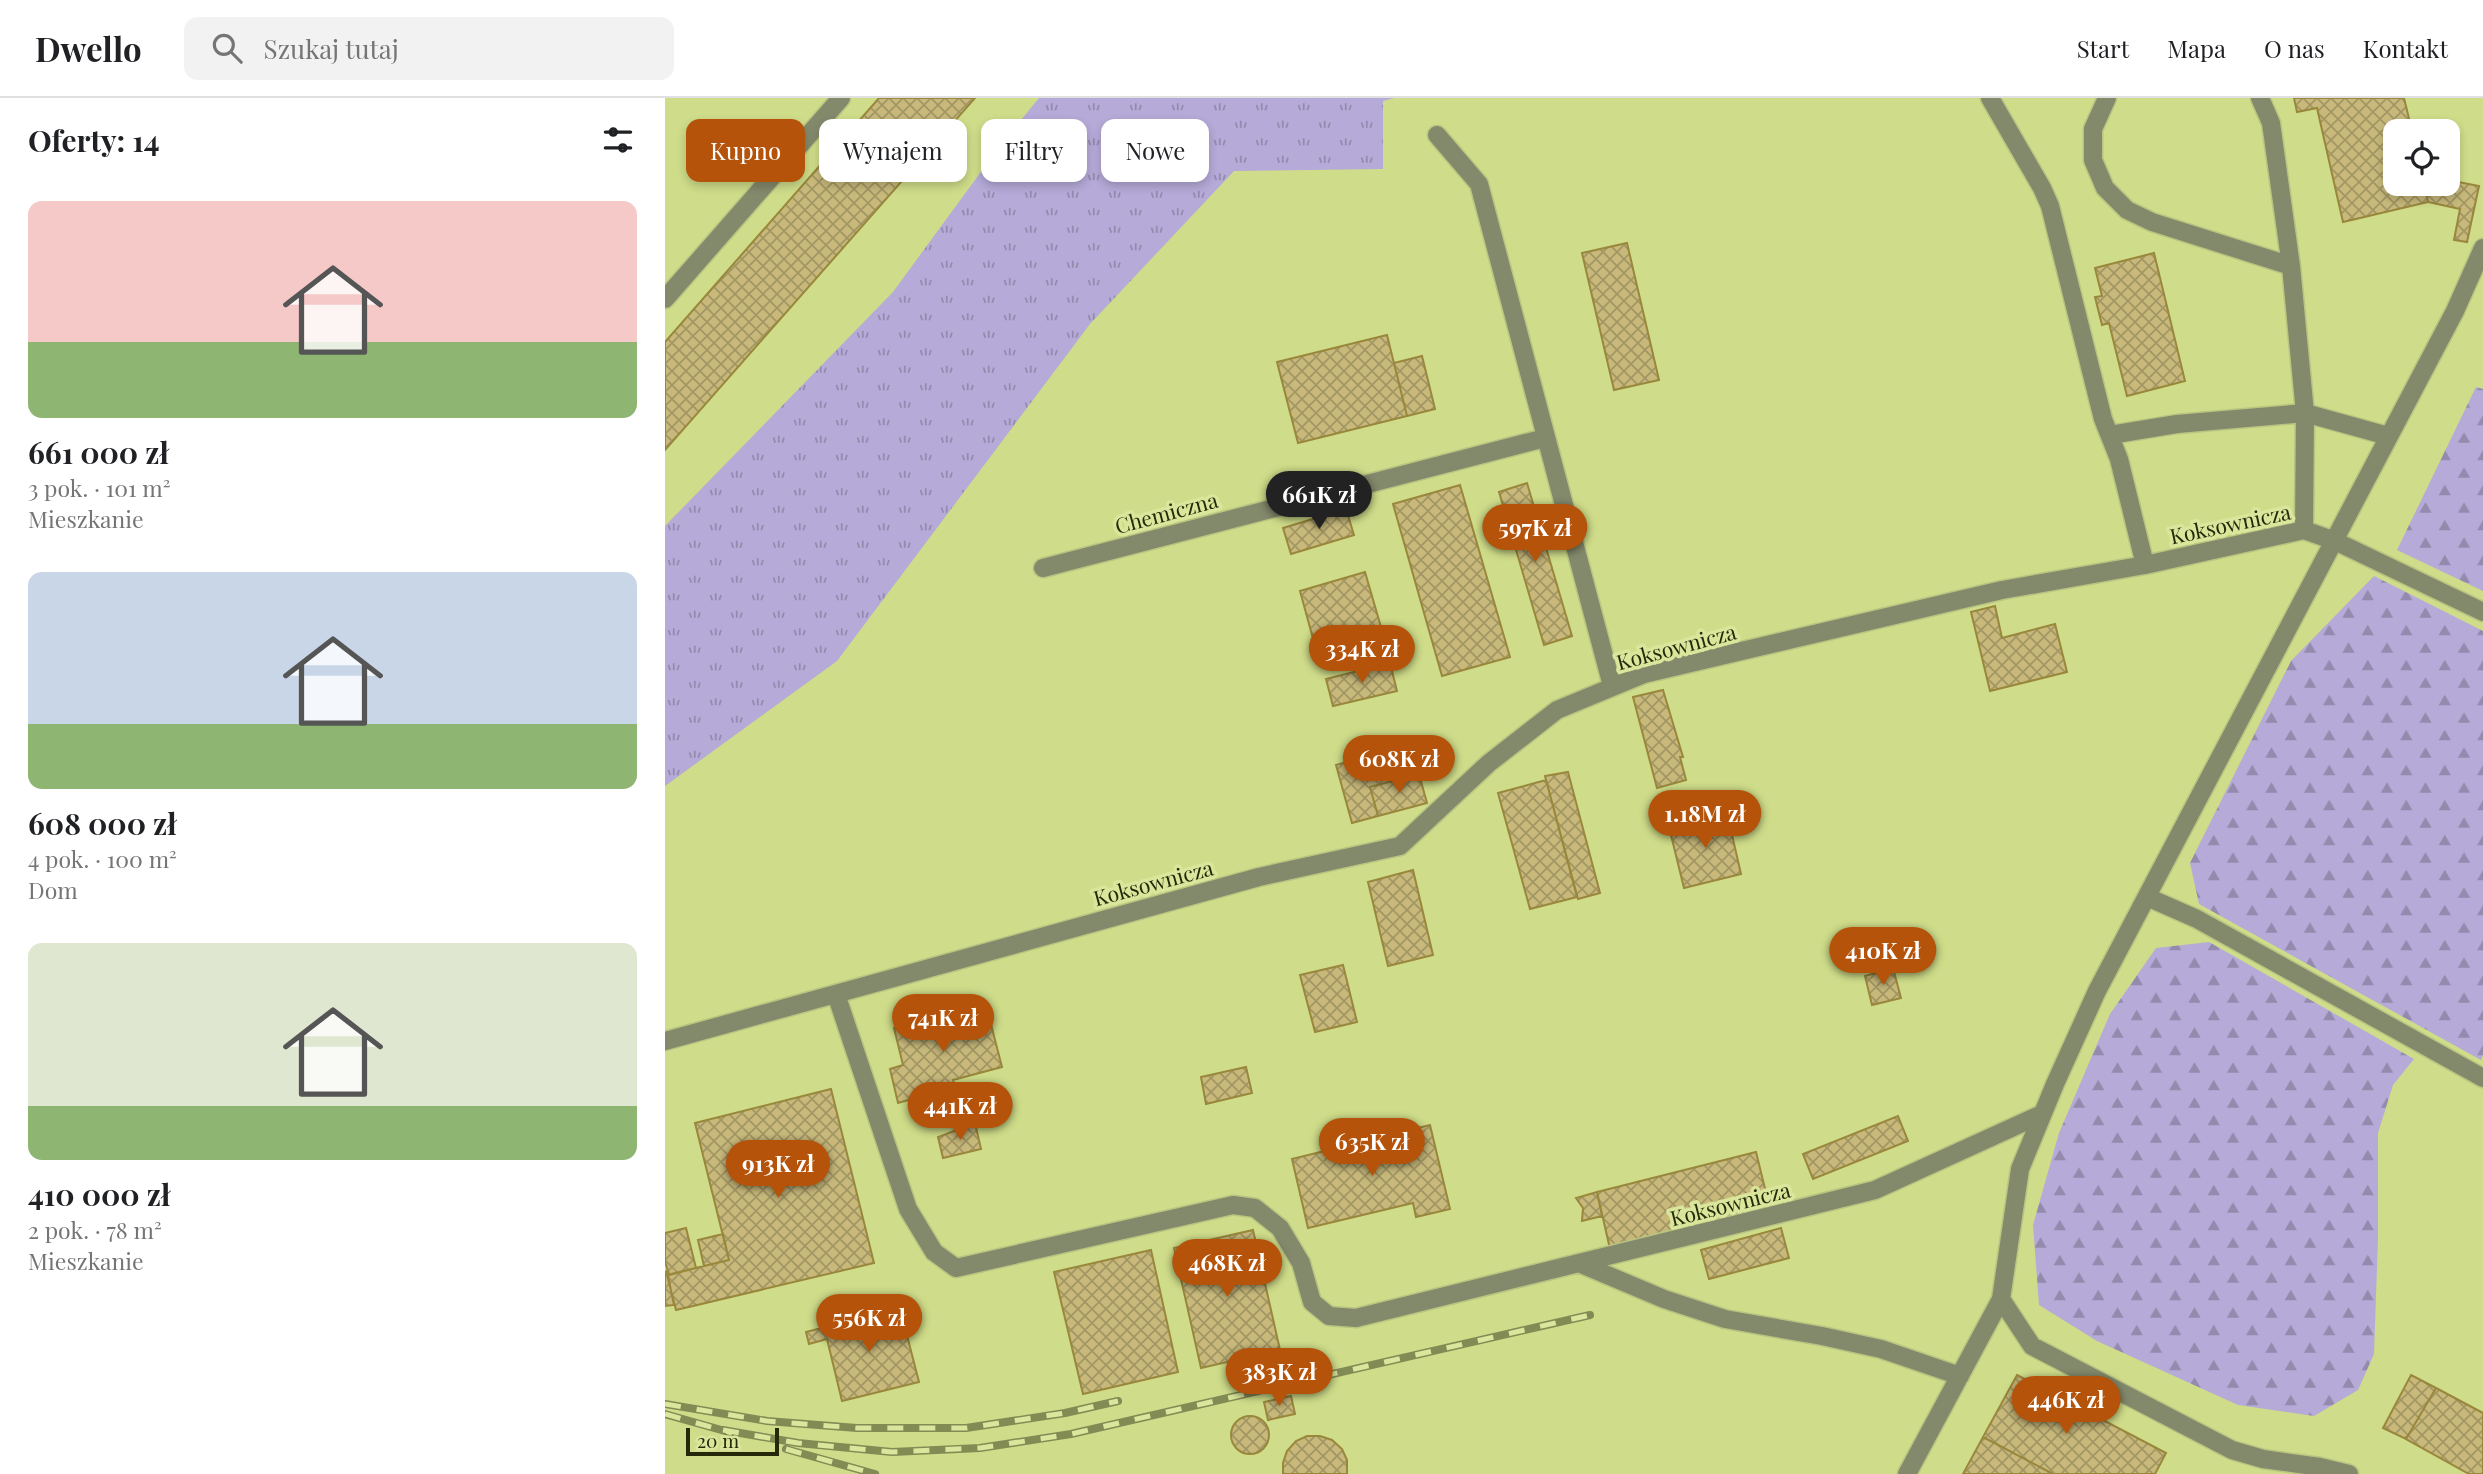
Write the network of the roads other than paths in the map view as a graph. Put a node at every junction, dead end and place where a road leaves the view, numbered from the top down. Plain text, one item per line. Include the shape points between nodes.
1 (841, 98) edge
2 (1990, 98) edge
3 (2107, 98) edge
4 (2260, 98) edge
5 (1437, 135) dead end
6 (2483, 248) edge
7 (2291, 266) junction
8 (665, 299) edge
9 (2305, 413) junction
10 (2110, 435) junction
11 (2388, 436) junction
12 (1545, 438) junction
13 (2304, 530) junction
14 (2335, 541) junction
15 (2145, 565) junction
16 (1043, 568) dead end
17 (2483, 612) edge
18 (1612, 686) junction
19 (2147, 897) junction
20 (836, 994) junction
21 (665, 1041) edge
22 (2483, 1078) edge
23 (2042, 1114) junction
24 (1581, 1264) junction
25 (2001, 1299) junction
26 (1960, 1376) junction
27 (1907, 1474) edge
28 (2349, 1474) edge

1 - 8 lane
2 - 10 lane via 2050,206
3 - 7 lane via 2093,129 2093,160 2105,188 2127,210
4 - 7 lane via 2271,122
5 - 12 lane via 1479,184
6 - 11 lane via 2455,312
7 - 9 lane
9 - 10 lane
9 - 11 lane
9 - 13 lane
10 - 15 lane
11 - 14 lane
12 - 16 lane, Chemiczna
12 - 18 lane
13 - 14 lane, Koksownicza
13 - 15 lane, Koksownicza
14 - 17 lane, Koksownicza
14 - 19 lane
15 - 18 lane, Koksownicza via 2002,590 1644,674
18 - 20 lane, Koksownicza via 1557,710 1489,763 1400,846 1259,877
19 - 22 lane via 2197,919
19 - 23 lane via 2097,991
20 - 21 lane, Koksownicza
20 - 24 lane, Koksownicza via 908,1209 934,1252 956,1268 1233,1205 1255,1208 1280,1228 1301,1263 1312,1302 1329,1316 1356,1318
23 - 24 lane, Koksownicza via 1875,1190
23 - 25 lane via 2020,1170
24 - 26 lane via 1725,1320 1881,1349
25 - 26 lane
25 - 28 lane via 2032,1346 2232,1450
26 - 27 lane

